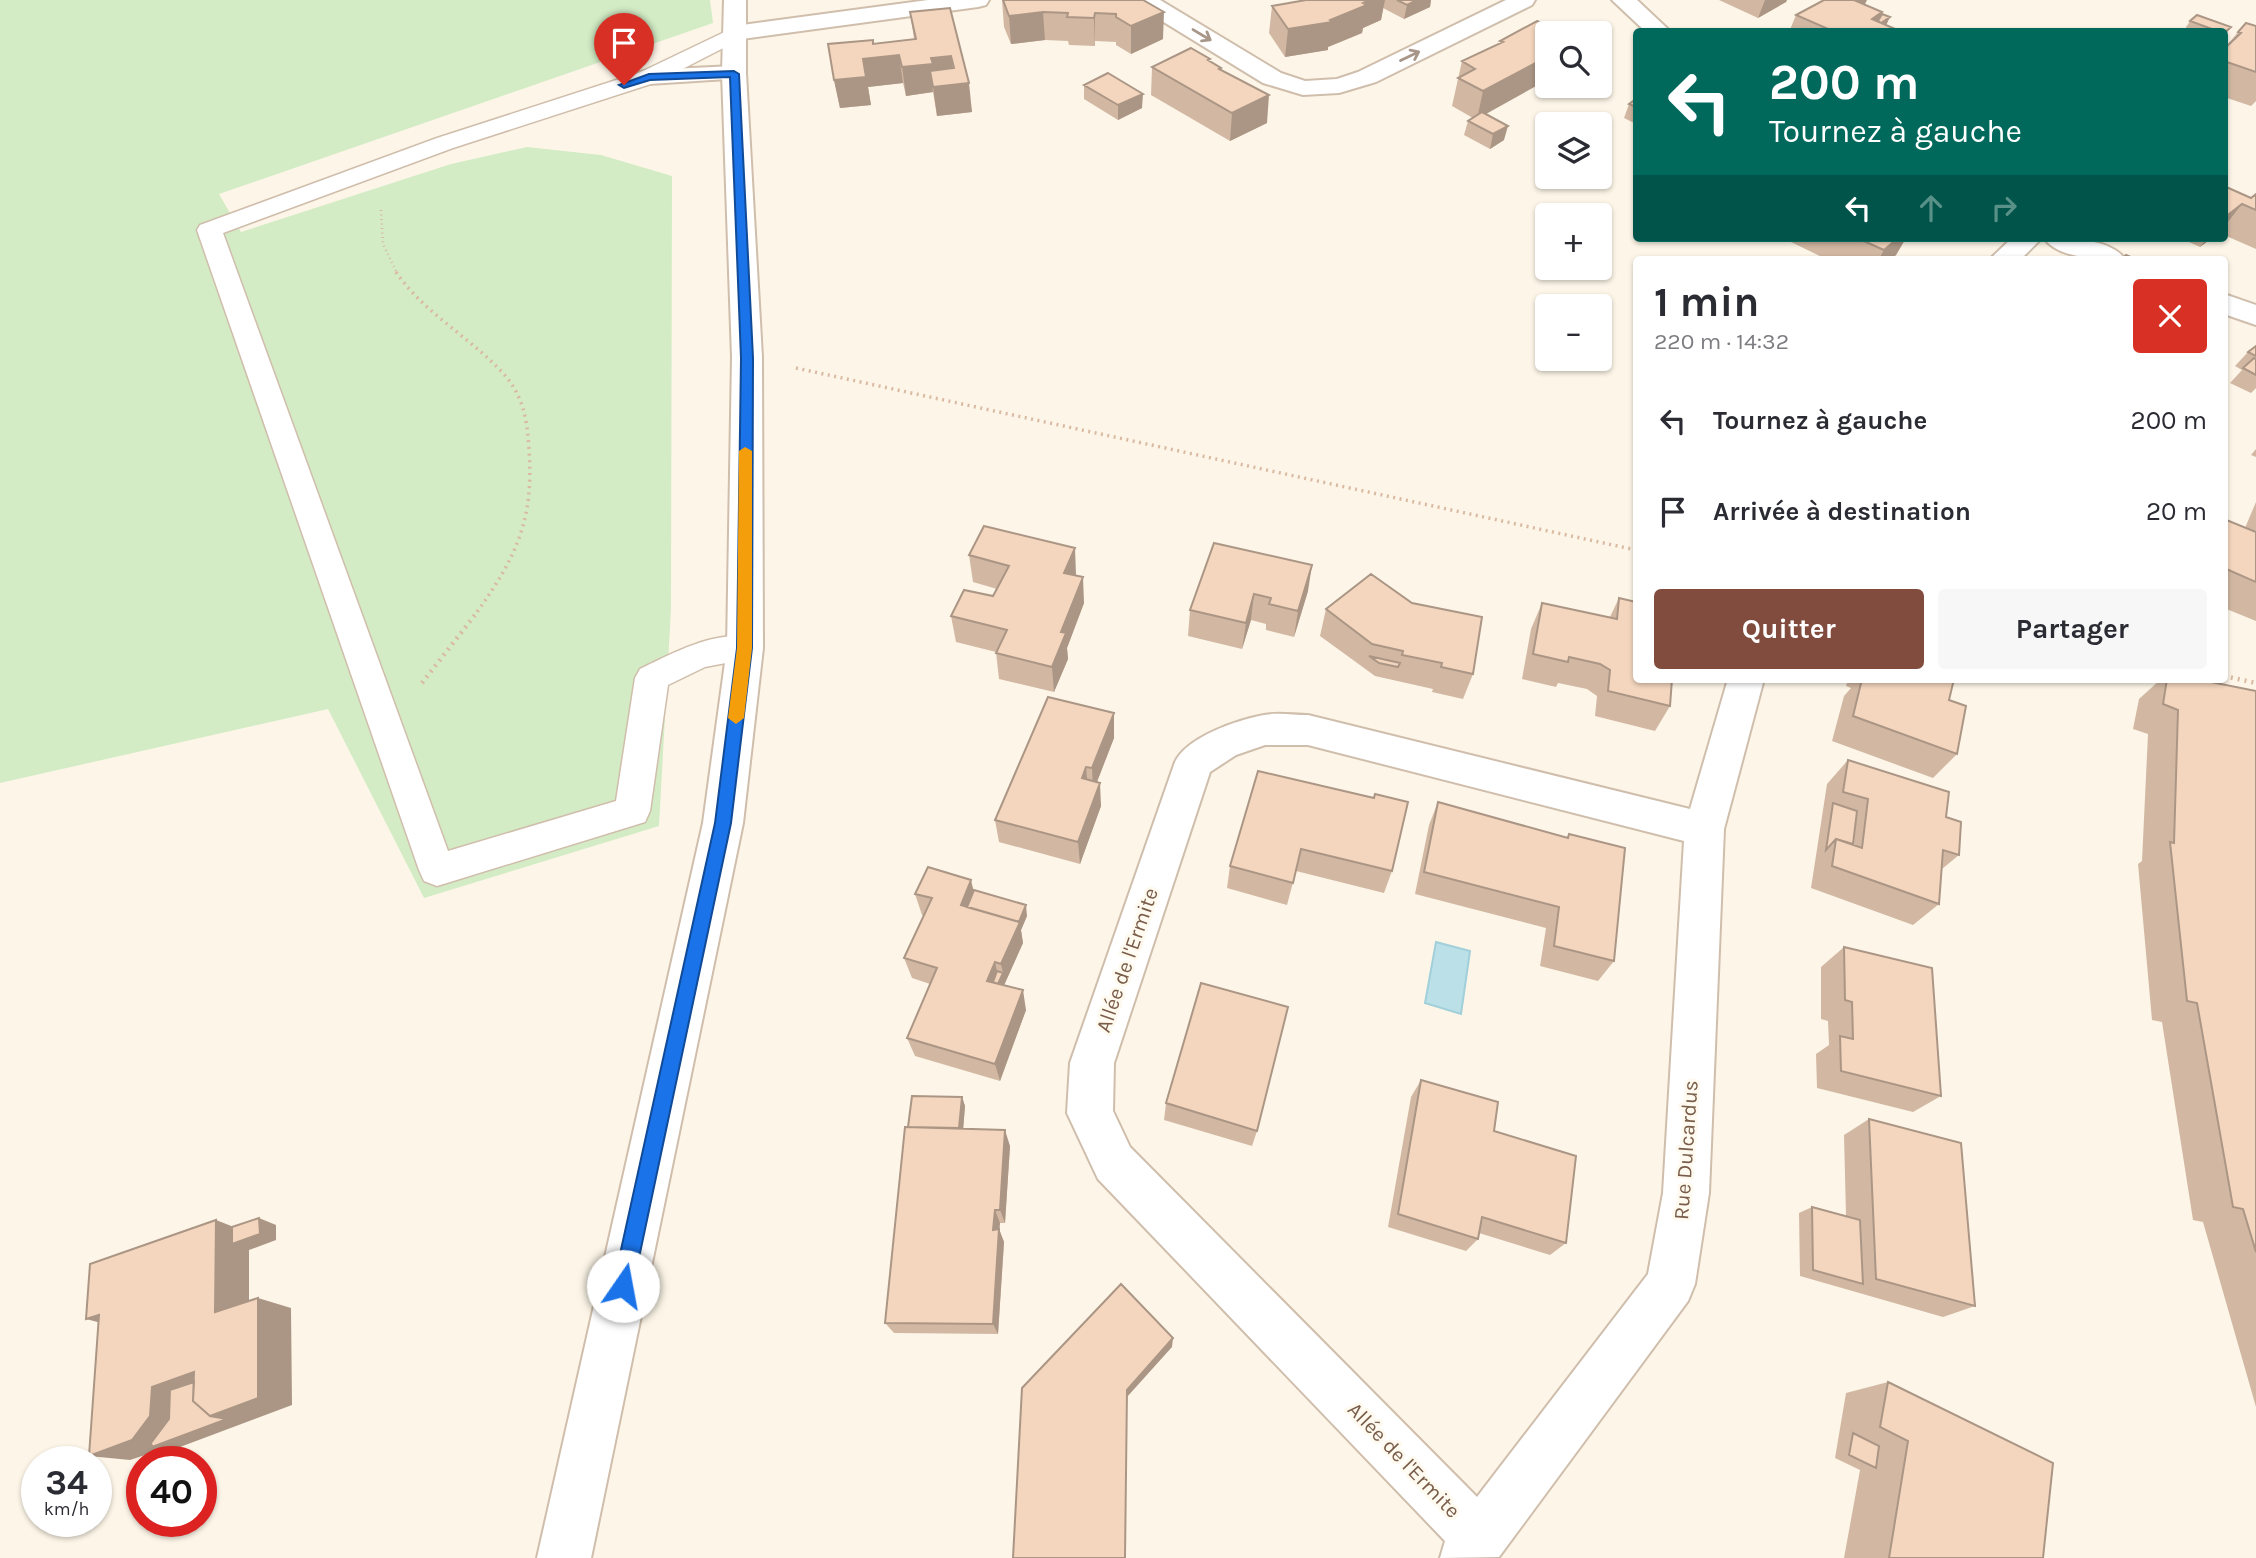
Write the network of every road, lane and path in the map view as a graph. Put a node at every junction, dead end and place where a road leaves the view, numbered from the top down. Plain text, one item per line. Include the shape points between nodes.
1 (978, 0) edge
2 (1144, 0) edge
3 (1524, 0) edge
4 (1623, 0) edge
5 (735, 16) edge
6 (1655, 28) edge
7 (734, 74) junction
8 (649, 77) junction
9 (404, 159) junction
10 (2023, 242) edge
11 (2068, 242) edge
12 (2007, 256) edge
13 (2103, 256) edge
14 (2228, 305) edge
15 (2256, 316) edge
16 (747, 358) junction
17 (1633, 549) edge
18 (745, 648) junction
19 (2228, 677) edge
20 (1745, 683) edge
21 (2256, 683) edge
22 (386, 726) junction
23 (1704, 829) junction
24 (1472, 1548) edge
25 (564, 1558) edge

1 - 5 street
2 -> 3 street via 1272,78 1303,88 1339,86 1367,77
4 - 6 street
5 - 7 street
5 - 8 lane
7 - 8 street
7 - 16 street
8 - 9 lane
9 - 22 path via 380,213 382,244 411,292 514,386 526,414 530,469 524,526 510,557 454,646
9 - 22 lane via 209,230
10 - 12 street
11 - 13 street
14 - 15 street
16 - 17 path
16 - 18 street
18 - 22 lane via 699,655 652,678 632,811 437,870
18 - 25 street via 723,823
19 - 21 path
20 - 23 street, Rue Dulcardus
23 - 24 street, Rue Dulcardus via 1686,1193 1671,1284
23 - 24 street, Allée de l'Ermite via 1308,730 1265,730 1223,744 1194,762 1092,1063 1090,1113 1114,1163

